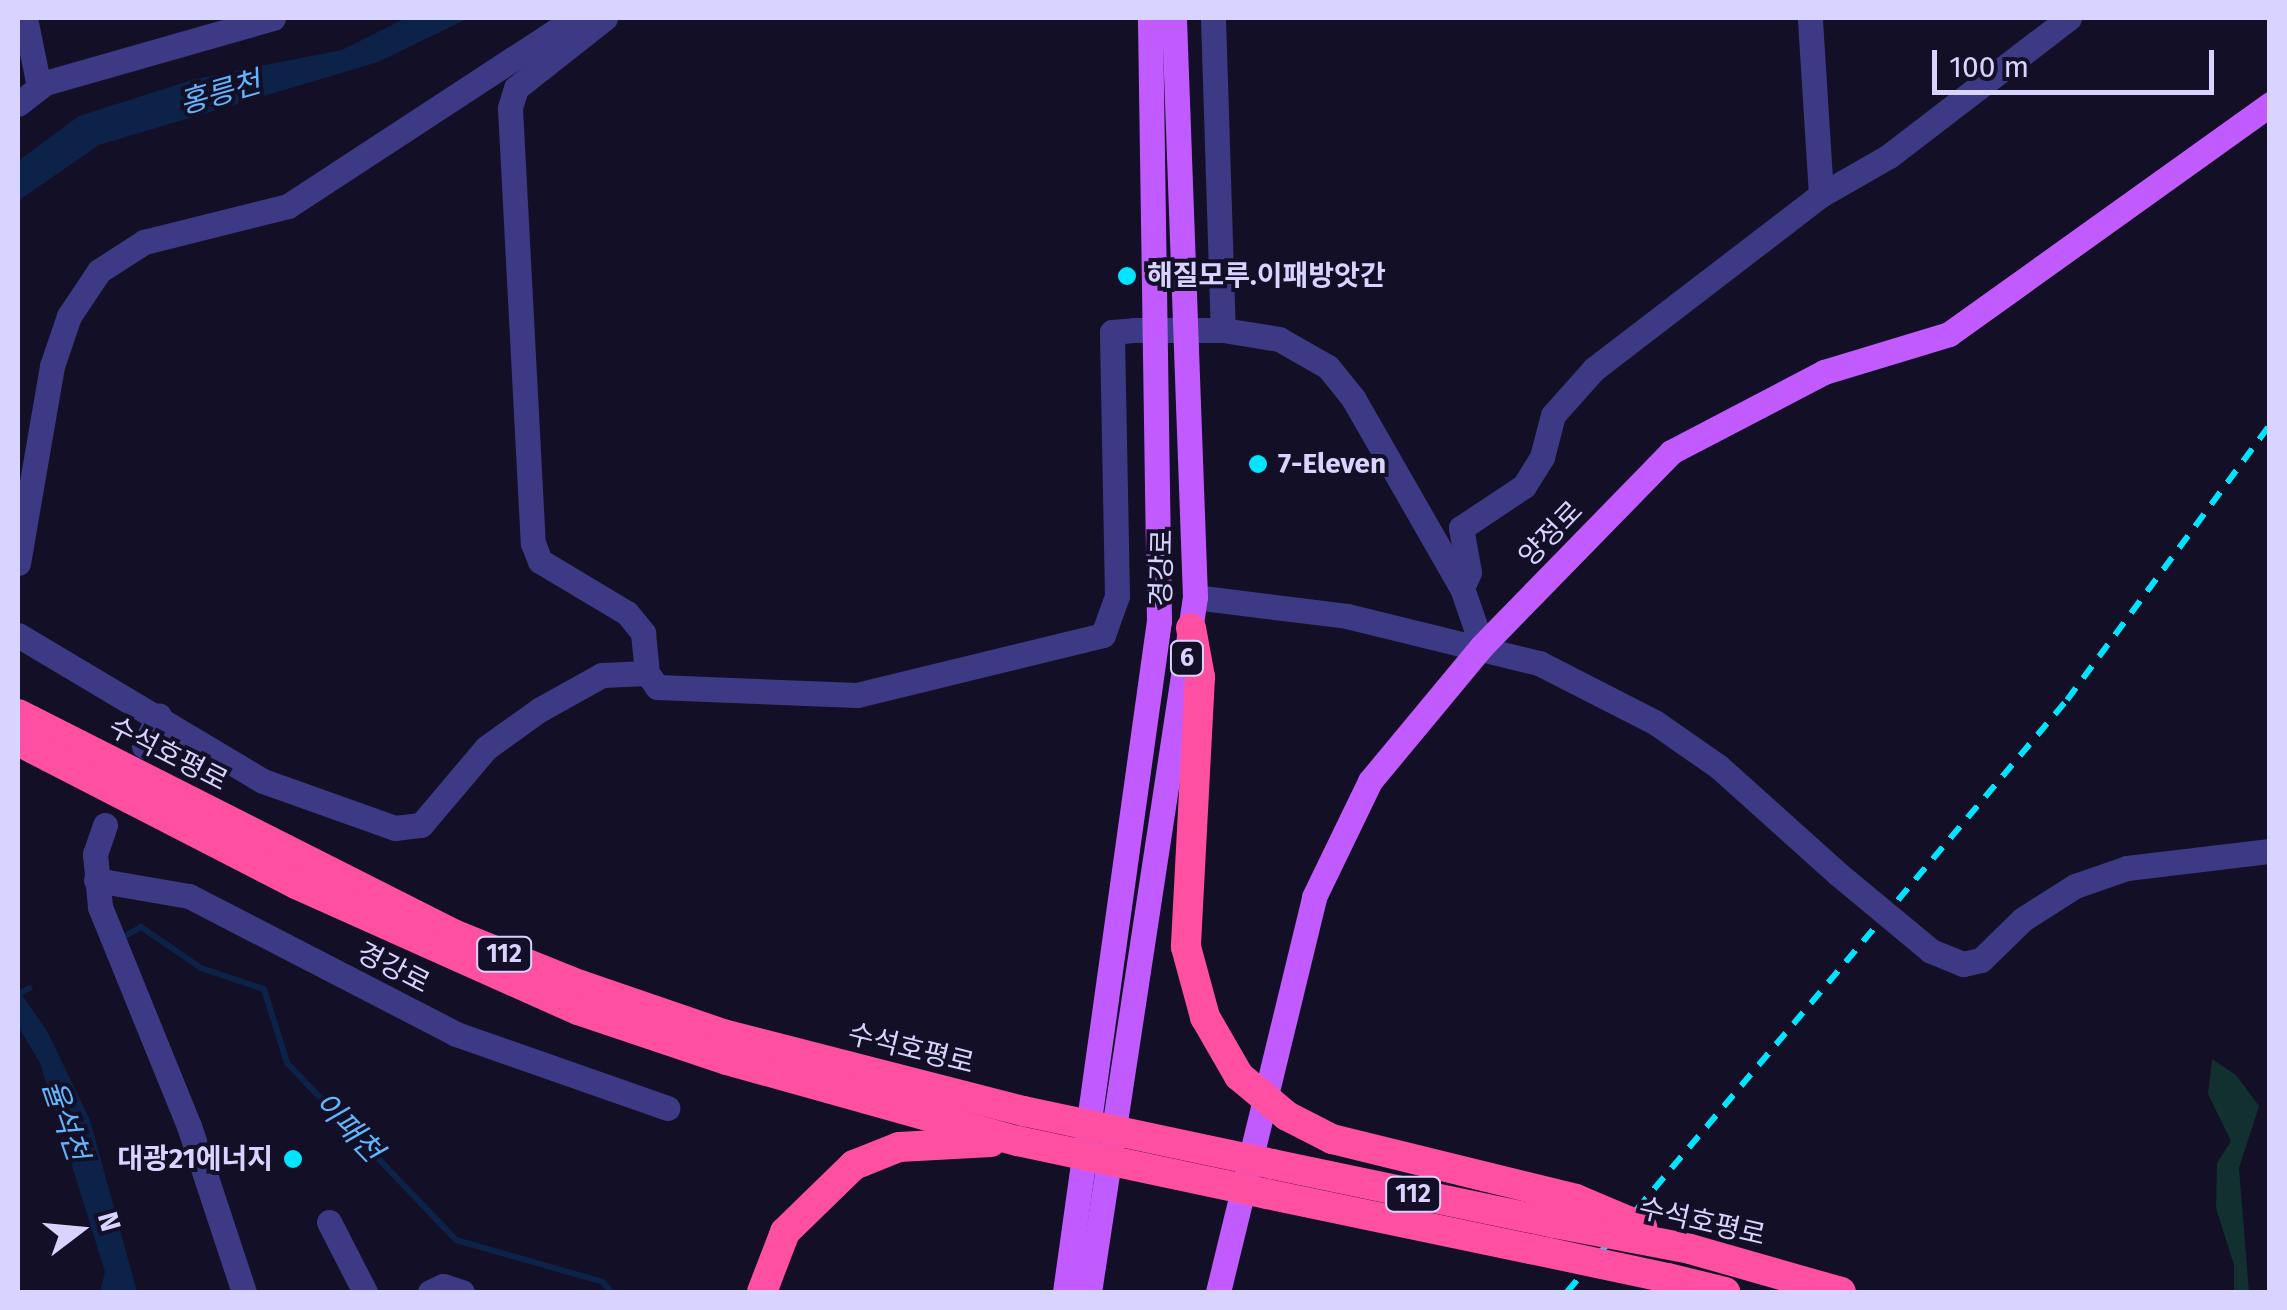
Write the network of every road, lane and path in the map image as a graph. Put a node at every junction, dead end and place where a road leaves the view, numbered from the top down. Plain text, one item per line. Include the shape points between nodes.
1 (25, 18) edge
2 (274, 18) edge
3 (574, 18) edge
4 (605, 18) edge
5 (1150, 18) edge
6 (1174, 18) edge
7 (1213, 18) edge
8 (1810, 18) edge
9 (2069, 18) edge
10 (39, 88) junction
11 (18, 104) edge
12 (2270, 104) edge
13 (1821, 194) junction
14 (1188, 329) junction
15 (1157, 330) junction
16 (1223, 330) junction
17 (18, 563) edge
18 (1462, 588) junction
19 (1194, 597) junction
20 (1191, 628) junction
21 (18, 635) edge
22 (1482, 646) junction
23 (647, 673) junction
24 (18, 714) edge
25 (159, 715) junction
26 (18, 741) edge
27 (144, 746) dead end
28 (105, 825) dead end
29 (2270, 850) edge
30 (96, 880) junction
31 (666, 1108) dead end
32 (1021, 1126) junction
33 (328, 1222) dead end
34 (1690, 1249) junction
35 (244, 1292) edge
36 (365, 1292) edge
37 (430, 1292) edge
38 (462, 1292) edge
39 (762, 1292) edge
40 (1066, 1292) edge
41 (1089, 1292) edge
42 (1218, 1292) edge
43 (1725, 1292) edge
44 (1841, 1292) edge

1 - 10 street
2 - 10 street
3 - 17 street via 288,206 144,242 99,271 70,316 52,366
4 - 23 street via 516,88 510,108 533,542 540,562 627,613 643,633
5 - 15 main road, 경강로 / 6
6 - 14 main road, 경강로 / 6
7 - 16 street
8 - 13 street
9 - 13 street via 1889,156
10 - 11 street
12 - 22 main road, 양정로 via 1949,334 1824,372 1671,452
13 - 18 street via 1594,369 1554,415 1542,457 1524,486 1461,528 1469,572
14 - 15 street
14 - 16 street
14 - 19 main road, 경강로 / 6
15 - 23 street via 1112,332 1117,596 1103,635 857,694 658,687
15 - 40 main road, 경강로 / 6 via 1154,688
16 - 18 street via 1279,339 1328,367 1354,398
18 - 22 street
19 - 20 main road, 경강로 / 6
19 - 22 street via 1348,616
20 - 34 highway, bridge via 1200,677 1186,946 1205,1017 1239,1076 1287,1116 1332,1139 1576,1199
20 - 41 main road, 경강로 / 6
21 - 25 street
22 - 29 street, bridge via 1539,663 1656,723 1719,767 1931,952 1963,964 1981,960 2023,919 2075,886 2127,868
22 - 42 main road, 양정로 via 1370,781 1314,897
23 - 25 street via 602,676 539,710 486,748 421,825 395,828 264,781
24 - 32 highway, 수석호평로 / 112 via 453,934 723,1034
25 - 27 street
26 - 32 highway, 수석호평로 / 112 via 296,884 578,1010 728,1060
28 - 30 street
30 - 31 street, 경강로 via 190,896 456,1034
30 - 35 street via 113,943 189,1126
32 - 34 highway, 수석호평로 / 112, bridge via 1272,1164
32 - 39 highway via 900,1147 854,1165 786,1232
32 - 43 highway, 수석호평로 / 112, bridge via 1267,1194
33 - 36 street
34 - 44 highway, 수석호평로 / 112
37 - 38 street via 443,1286

